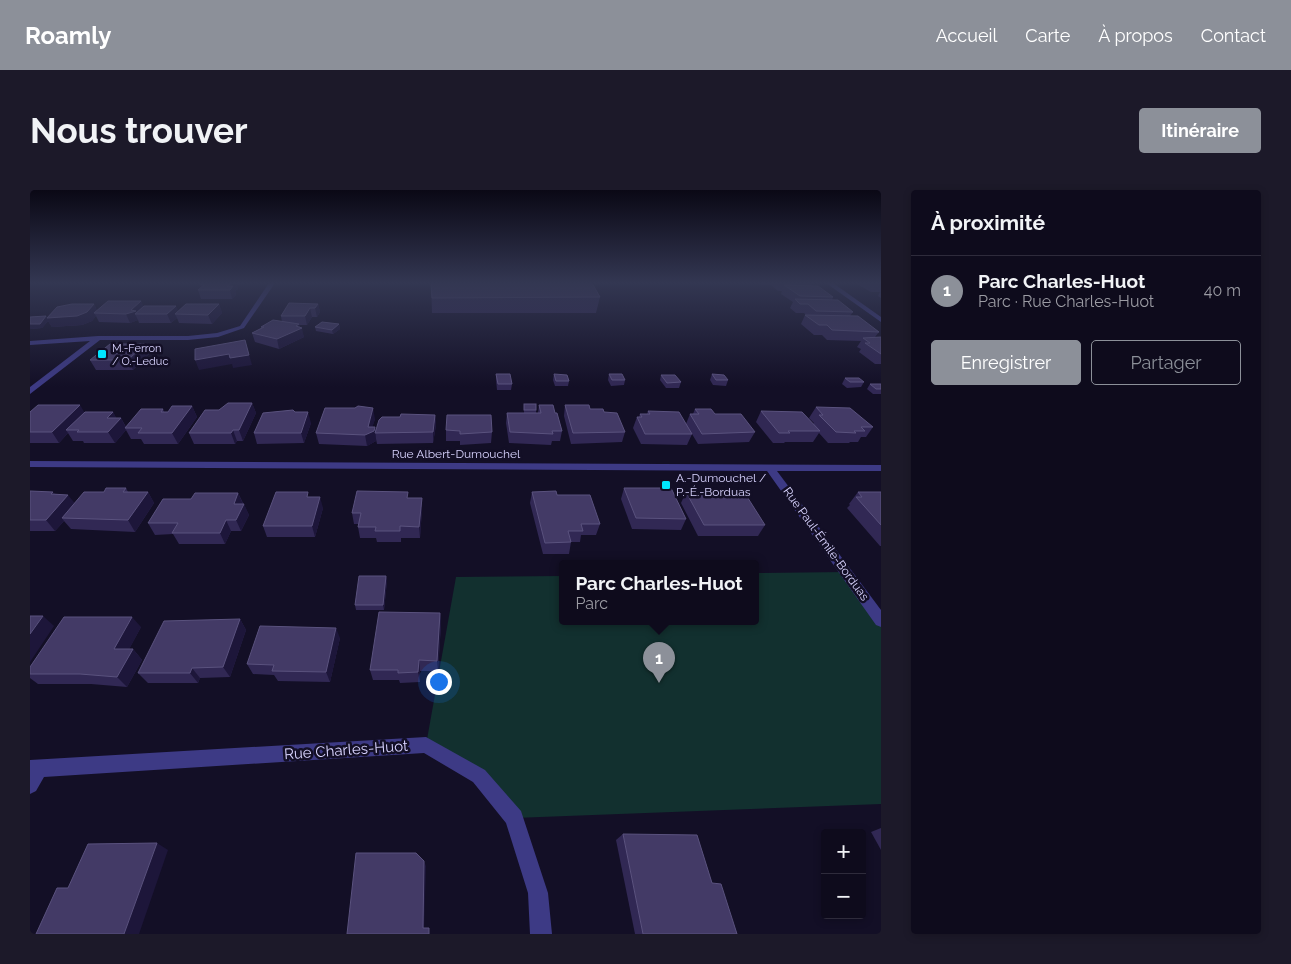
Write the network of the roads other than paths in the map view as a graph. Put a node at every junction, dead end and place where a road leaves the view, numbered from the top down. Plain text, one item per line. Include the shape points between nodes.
1 (248, 318) edge
2 (98, 338) junction
3 (30, 343) edge
4 (30, 391) edge
5 (30, 464) edge
6 (770, 468) junction
7 (881, 468) edge
8 (881, 621) edge
9 (33, 774) edge
10 (541, 934) edge

1 - 2 street via 242,327 218,335
2 - 3 street
2 - 4 street
5 - 6 street, Rue Albert-Dumouchel
6 - 7 street, Rue Albert-Dumouchel
6 - 8 street, Rue Paul-Émile-Borduas
9 - 10 street, Rue Charles-Huot via 426,745 479,776 514,818 538,893

